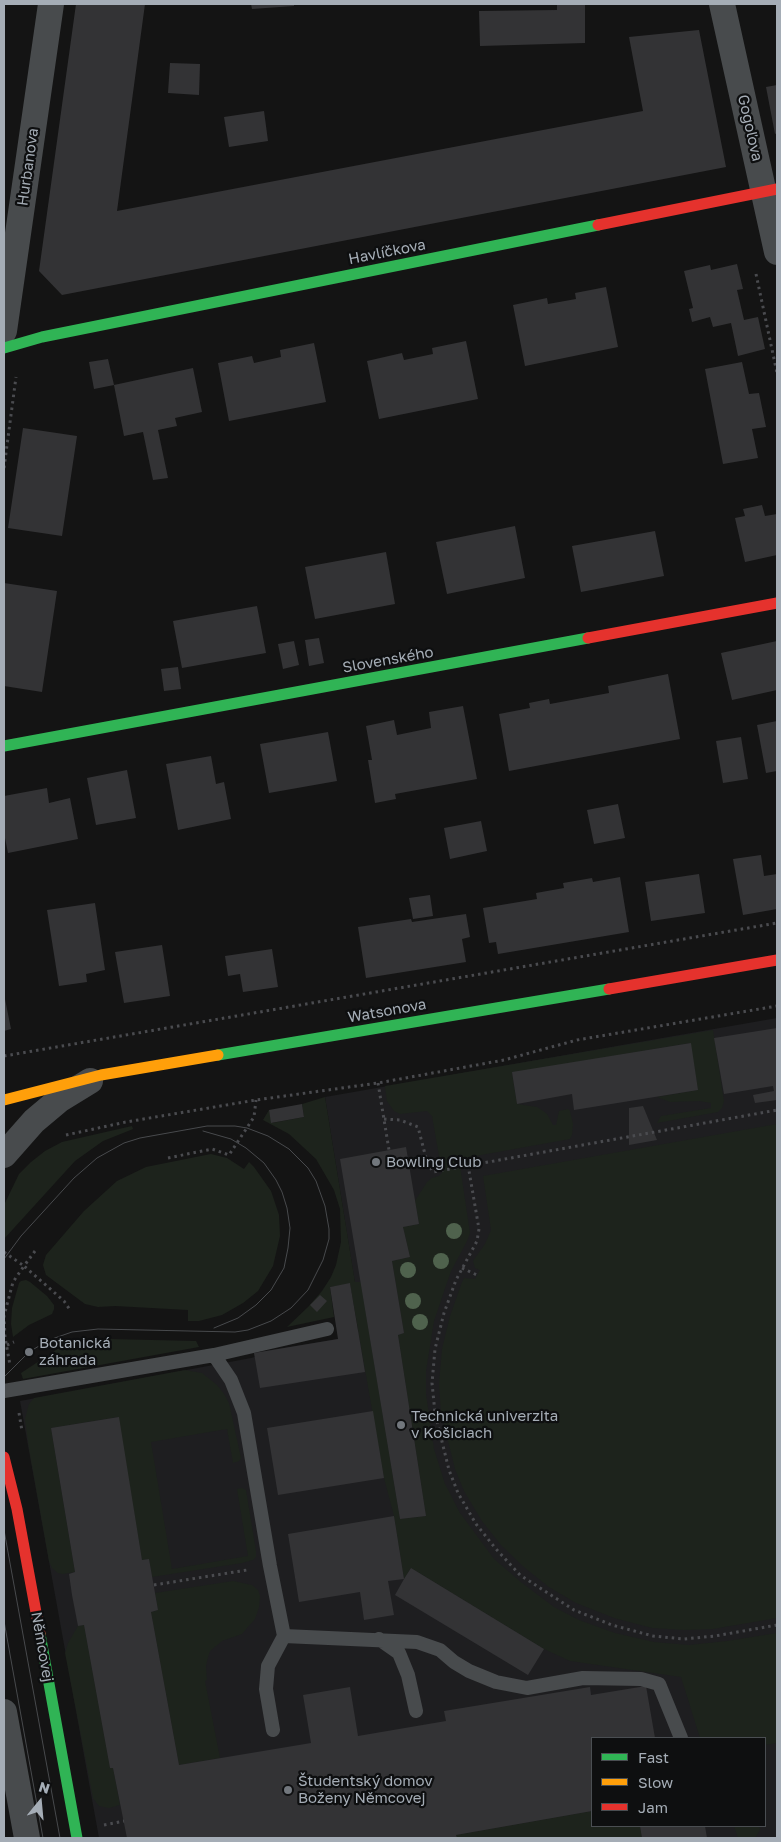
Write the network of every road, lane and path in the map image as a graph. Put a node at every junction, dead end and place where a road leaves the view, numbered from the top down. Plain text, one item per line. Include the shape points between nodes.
1 (52, 4) edge
2 (722, 4) edge
3 (771, 191) edge
4 (777, 252) edge
5 (4, 331) edge
6 (4, 348) edge
7 (777, 603) edge
8 (4, 746) edge
9 (777, 923) edge
10 (777, 960) edge
11 (777, 1006) edge
12 (4, 1056) edge
13 (100, 1075) junction
14 (378, 1082) junction
15 (4, 1100) edge
16 (256, 1100) junction
17 (777, 1110) edge
18 (384, 1119) junction
19 (60, 1137) dead end
20 (389, 1150) dead end
21 (4, 1155) edge
22 (168, 1158) dead end
23 (468, 1165) junction
24 (35, 1251) dead end
25 (462, 1267) junction
26 (478, 1275) dead end
27 (70, 1310) dead end
28 (327, 1329) dead end
29 (14, 1342) dead end
30 (7, 1345) dead end
31 (214, 1355) junction
32 (4, 1391) edge
33 (4, 1457) edge
34 (270, 1566) junction
35 (154, 1585) dead end
36 (777, 1625) edge
37 (284, 1636) junction
38 (379, 1639) junction
39 (416, 1711) dead end
40 (4, 1712) edge
41 (273, 1730) dead end
42 (681, 1737) edge
43 (27, 1838) edge
44 (77, 1838) edge

1 - 5 street, Hurbanova
2 - 3 street, Gogoľova
3 - 4 street, Gogoľova
3 - 6 street, Havlíčkova via 42,337
7 - 8 street, Slovenského
9 - 12 path
10 - 13 street, Watsonova
11 - 14 path via 577,1040 504,1060
13 - 15 street, Watsonova
13 - 21 street via 59,1100
14 - 16 path
14 - 18 path
16 - 19 path
16 - 22 path via 254,1117 229,1155 212,1149
17 - 23 path
18 - 20 path
18 - 23 path via 400,1120 418,1127 427,1162 433,1172
23 - 25 path via 479,1229 477,1241
24 - 27 path via 24,1266
25 - 26 path
25 - 36 path via 444,1313 435,1349 432,1382 435,1413 458,1493 476,1524 496,1549 520,1575 574,1610 612,1625 653,1636 684,1639
28 - 31 lane
29 - 30 path
31 - 32 lane
31 - 34 lane via 231,1380 244,1413
33 - 44 street, Němcovej via 17,1509
34 - 35 path
34 - 37 lane
37 - 38 lane
37 - 41 lane via 268,1666 266,1689
38 - 39 lane via 399,1653 408,1674
38 - 42 lane via 417,1642 440,1650 469,1671 496,1682 527,1688 583,1678 640,1678 659,1684
40 - 43 street

